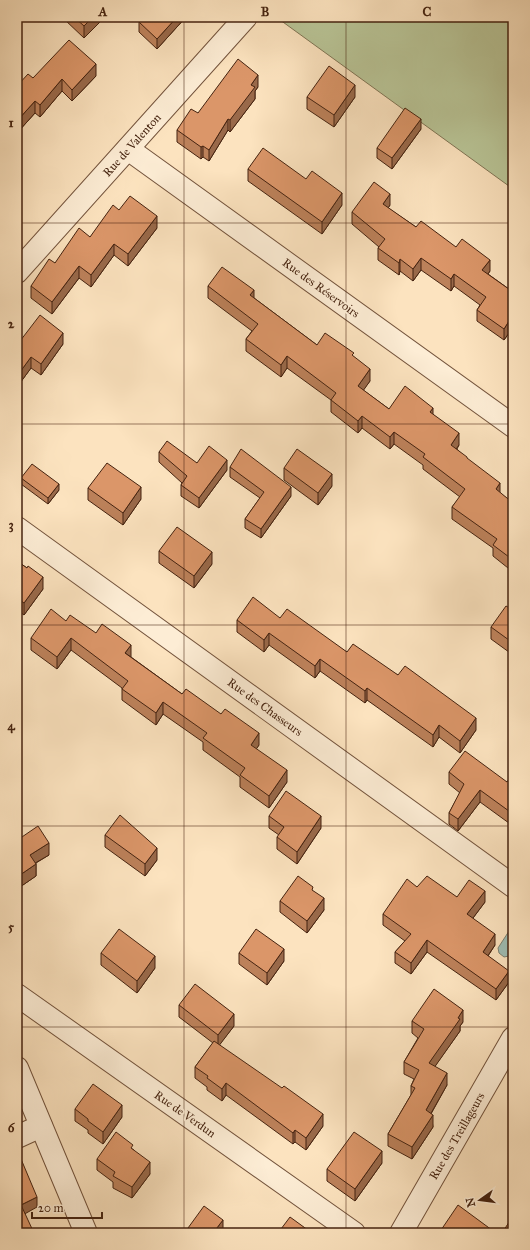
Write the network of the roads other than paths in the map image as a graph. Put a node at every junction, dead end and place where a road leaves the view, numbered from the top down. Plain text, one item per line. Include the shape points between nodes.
1 (246, 17) edge
2 (128, 149) junction
3 (17, 272) edge
4 (513, 426) edge
5 (17, 528) edge
6 (513, 886) edge
7 (17, 995) edge
8 (513, 1038) edge
9 (17, 1068) edge
10 (41, 1126) junction
11 (17, 1137) edge
12 (86, 1233) edge
13 (354, 1233) edge
14 (401, 1233) edge

1 - 2 street, Rue de Valenton
2 - 3 street, Rue de Valenton
2 - 4 street, Rue des Réservoirs
5 - 6 street, Rue des Chasseurs
7 - 13 street, Rue de Verdun
8 - 14 street, Rue des Treillageurs
9 - 10 street
10 - 11 street
10 - 12 street

